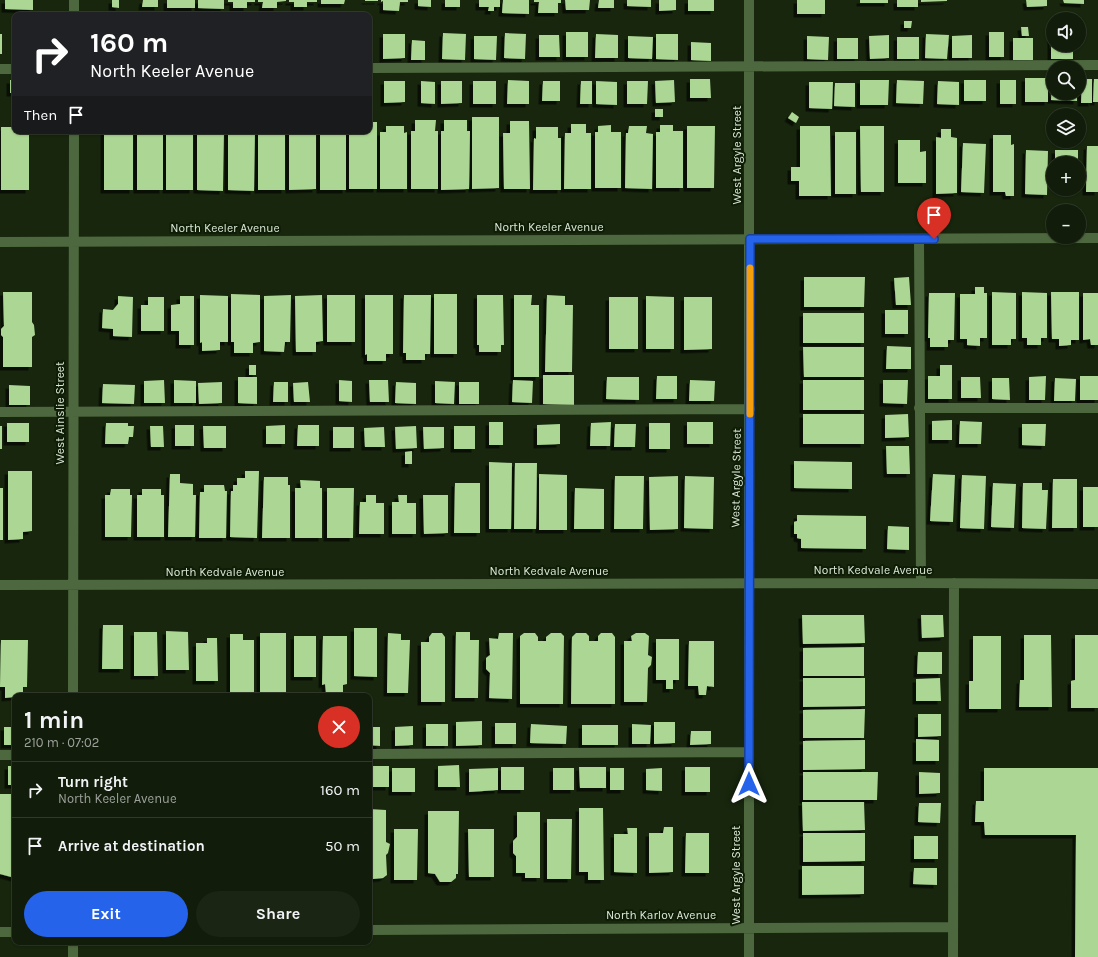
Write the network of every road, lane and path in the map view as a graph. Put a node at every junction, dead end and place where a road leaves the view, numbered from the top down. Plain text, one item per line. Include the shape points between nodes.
1 (74, 0) edge
2 (749, 0) edge
3 (74, 12) edge
4 (1098, 66) edge
5 (749, 67) junction
6 (372, 68) edge
7 (0, 69) edge
8 (12, 69) edge
9 (74, 134) edge
10 (1098, 238) edge
11 (750, 239) junction
12 (919, 239) junction
13 (0, 242) edge
14 (74, 242) junction
15 (919, 408) junction
16 (1098, 408) edge
17 (750, 409) junction
18 (0, 412) edge
19 (74, 412) junction
20 (749, 583) junction
21 (921, 583) junction
22 (954, 583) junction
23 (1098, 584) edge
24 (0, 585) edge
25 (73, 585) junction
26 (73, 693) edge
27 (749, 752) junction
28 (372, 754) edge
29 (0, 755) edge
30 (12, 755) edge
31 (953, 926) junction
32 (749, 927) junction
33 (372, 930) edge
34 (0, 932) edge
35 (12, 932) edge
36 (73, 945) edge
37 (73, 957) edge
38 (749, 957) edge
39 (953, 957) edge

1 - 3 street
2 - 5 street, West Argyle Street
4 - 5 street
5 - 6 street
5 - 11 street, West Argyle Street
7 - 8 street
9 - 14 street, West Ainslie Street
10 - 12 street, North Keeler Avenue
11 - 12 street, North Keeler Avenue
11 - 14 street, North Keeler Avenue
11 - 17 street, West Argyle Street
12 - 15 street
13 - 14 street, North Keeler Avenue
14 - 19 street, West Ainslie Street
15 - 16 street
15 - 21 street
17 - 19 street
17 - 20 street, West Argyle Street
18 - 19 street
19 - 25 street, West Ainslie Street
20 - 21 street, North Kedvale Avenue
20 - 25 street, North Kedvale Avenue
20 - 27 street, West Argyle Street
21 - 22 street, North Kedvale Avenue
22 - 23 street, North Kedvale Avenue
22 - 31 street
24 - 25 street, North Kedvale Avenue
25 - 26 street, West Ainslie Street
27 - 28 street
27 - 32 street, West Argyle Street
29 - 30 street
31 - 32 street, North Karlov Avenue
31 - 39 street
32 - 33 street, North Karlov Avenue
32 - 38 street, West Argyle Street
34 - 35 street
36 - 37 street

